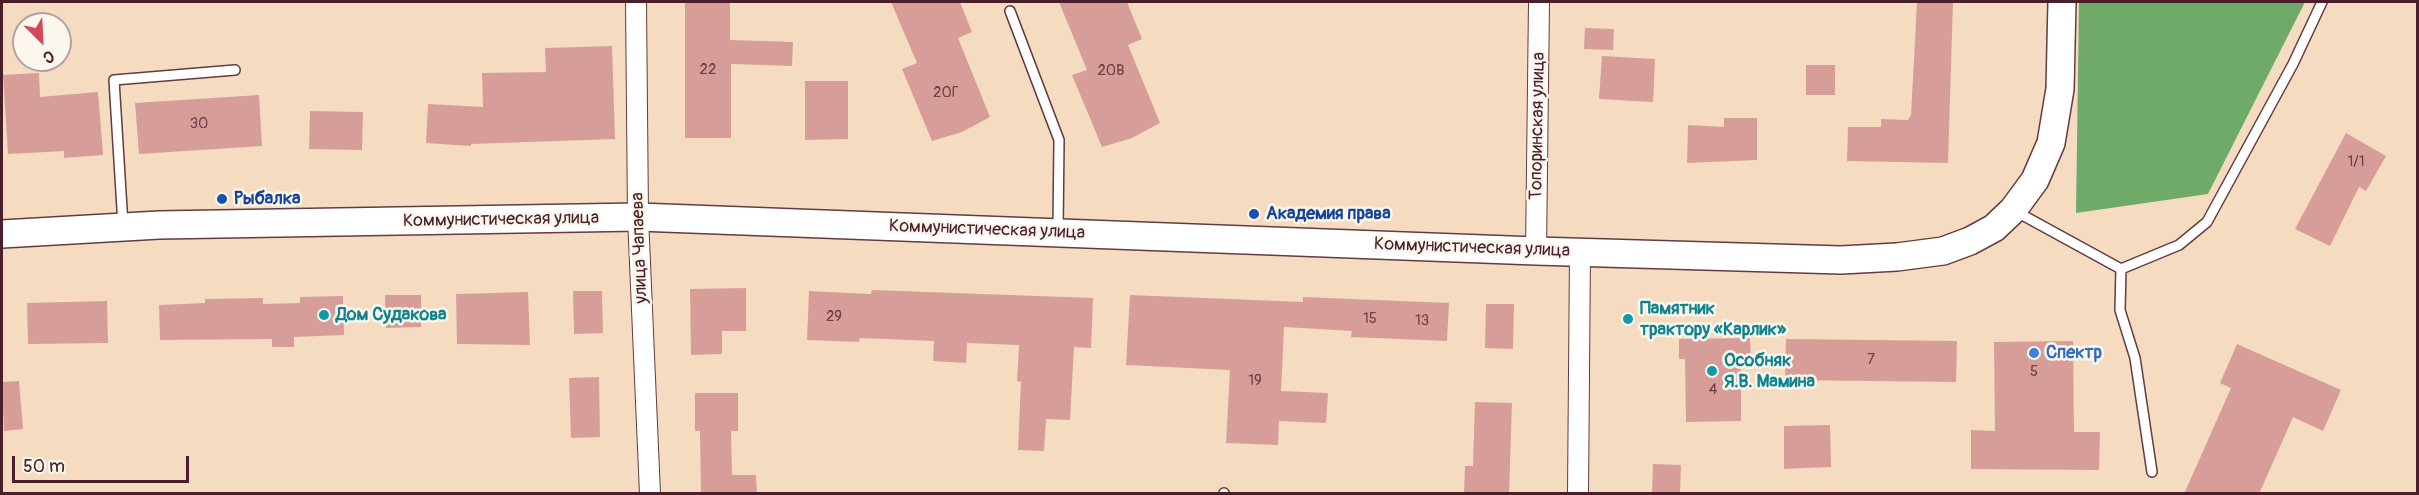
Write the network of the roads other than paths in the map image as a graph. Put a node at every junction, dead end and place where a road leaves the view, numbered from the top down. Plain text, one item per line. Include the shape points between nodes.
1 (636, 2) edge
2 (1539, 2) edge
3 (2062, 2) edge
4 (2322, 2) edge
5 (1010, 10) dead end
6 (235, 70) dead end
7 (2013, 210) junction
8 (638, 217) junction
9 (123, 227) junction
10 (1058, 233) junction
11 (2, 234) edge
12 (1536, 251) junction
13 (1580, 252) junction
14 (2121, 269) junction
15 (2152, 472) dead end
16 (650, 494) edge
17 (1578, 494) edge

1 - 8 street, улица Чапаева
2 - 12 street, Топоринская улица
3 - 7 main road, Коммунистическая улица via 2060,89 2051,143 2035,180
4 - 14 lane via 2293,64 2207,222 2179,245
5 - 10 lane via 1059,140
6 - 9 lane via 114,80
7 - 13 main road, Коммунистическая улица via 1994,228 1943,251 1841,260
7 - 14 lane
8 - 9 main road, Коммунистическая улица
8 - 10 main road, Коммунистическая улица
8 - 16 street, улица Чапаева
9 - 11 main road, Коммунистическая улица
10 - 12 main road, Коммунистическая улица
12 - 13 main road, Коммунистическая улица
13 - 17 street
14 - 15 lane via 2120,310 2135,358

